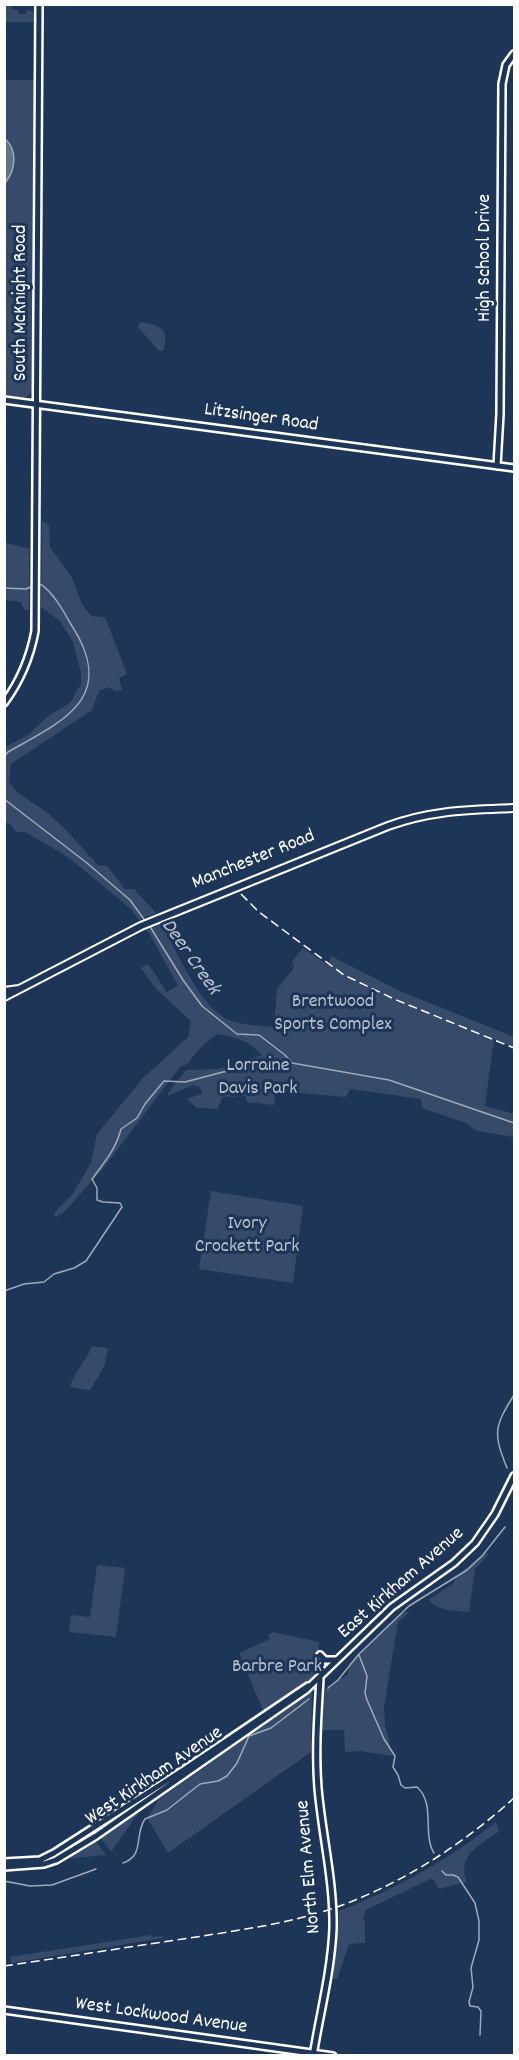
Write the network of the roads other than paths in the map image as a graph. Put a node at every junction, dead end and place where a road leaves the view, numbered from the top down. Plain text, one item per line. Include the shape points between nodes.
1 (39, 4) edge
2 (514, 54) edge
3 (4, 400) edge
4 (36, 405) junction
5 (497, 466) junction
6 (514, 468) edge
7 (4, 703) edge
8 (514, 808) edge
9 (20, 989) junction
10 (4, 991) edge
11 (4, 997) edge
12 (514, 1476) edge
13 (320, 1655) dead end
14 (338, 1660) junction
15 (320, 1678) junction
16 (310, 1686) junction
17 (303, 1693) junction
18 (318, 1702) junction
19 (4, 1862) edge
20 (4, 1867) edge
21 (4, 2010) edge
22 (314, 2054) edge
23 (333, 2055) edge

1 - 4 main road, South McKnight Road
2 - 5 main road, High School Drive via 506,65 502,84
3 - 4 main road, Litzsinger Road
4 - 5 main road, Litzsinger Road
4 - 7 main road, South McKnight Road via 35,631 22,676
5 - 6 main road, Litzsinger Road
8 - 9 main road, Manchester Road via 413,817 162,916
9 - 10 main road, Manchester Road
9 - 11 main road, Manchester Road
12 - 14 main road, East Kirkham Avenue via 475,1543 454,1563 392,1607
13 - 14 main road via 327,1661
14 - 15 main road, East Kirkham Avenue
15 - 16 main road, West Kirkham Avenue
15 - 18 main road, North Elm Avenue
16 - 17 main road, West Kirkham Avenue
16 - 19 main road, West Kirkham Avenue via 54,1853 40,1860
17 - 18 main road via 313,1694
17 - 20 main road, West Kirkham Avenue via 56,1860
18 - 22 main road, North Elm Avenue via 318,1787 333,1928
21 - 22 main road, West Lockwood Avenue
22 - 23 main road, West Lockwood Avenue

